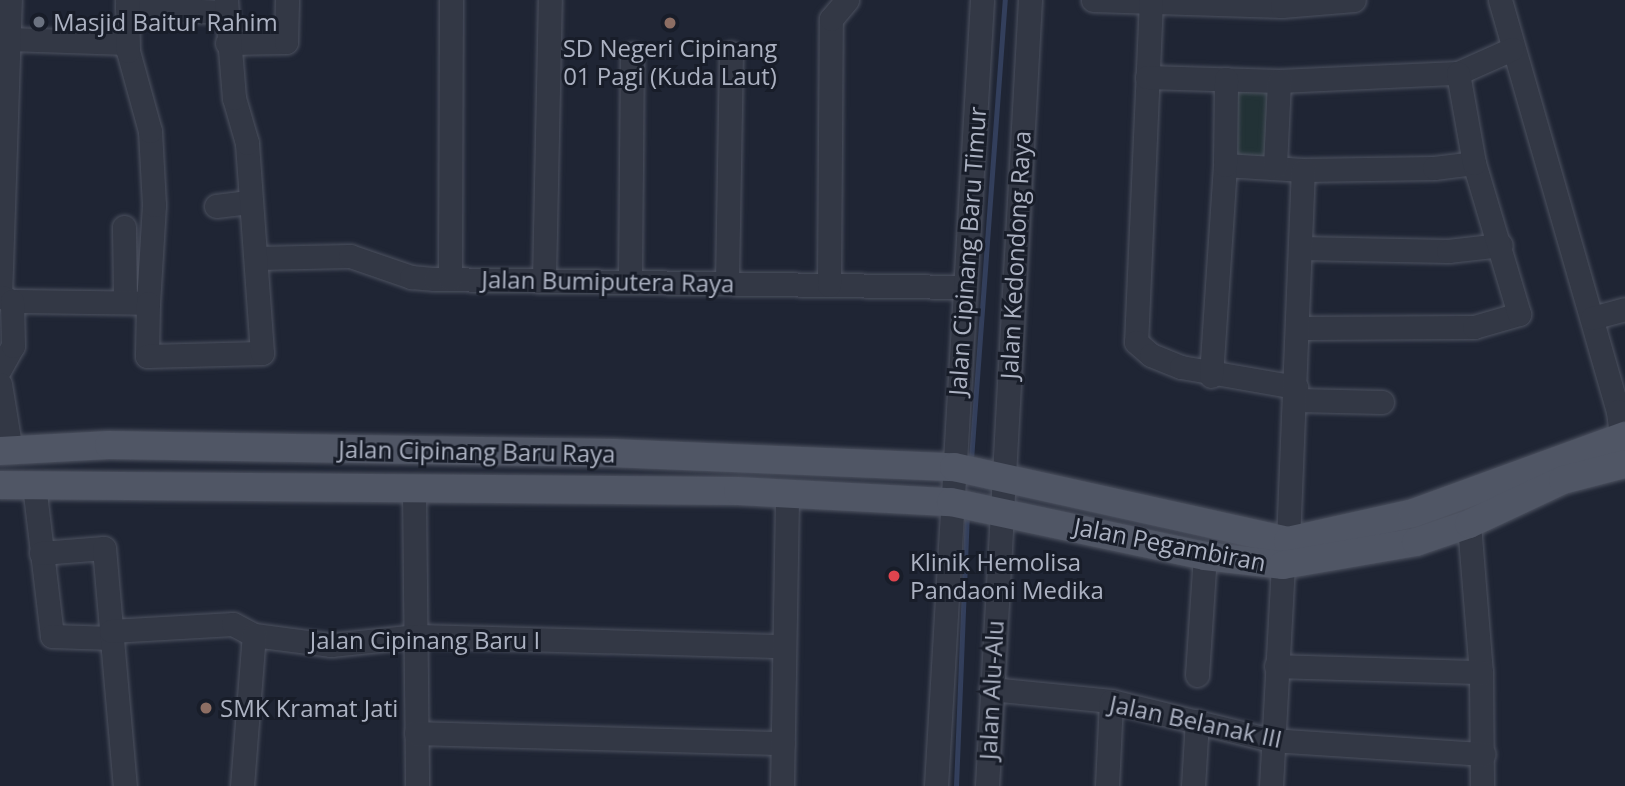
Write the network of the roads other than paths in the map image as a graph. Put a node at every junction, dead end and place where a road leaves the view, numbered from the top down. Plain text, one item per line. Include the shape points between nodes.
1 (10, 0) edge
2 (287, 0) edge
3 (451, 0) edge
4 (550, 0) edge
5 (847, 0) edge
6 (982, 0) edge
7 (1030, 0) edge
8 (1093, 0) edge
9 (1354, 0) edge
10 (1500, 0) edge
11 (1151, 1) edge
12 (127, 4) edge
13 (225, 6) edge
14 (9, 39) junction
15 (127, 43) junction
16 (227, 43) junction
17 (1512, 49) junction
18 (731, 53) dead end
19 (632, 54) dead end
20 (4, 63) edge
21 (1458, 73) junction
22 (1147, 77) junction
23 (1226, 79) junction
24 (1279, 81) junction
25 (1474, 163) junction
26 (1225, 165) junction
27 (1275, 166) junction
28 (1303, 170) junction
29 (251, 202) junction
30 (216, 206) dead end
31 (124, 227) dead end
32 (1501, 245) junction
33 (1300, 248) junction
34 (257, 258) junction
35 (450, 279) junction
36 (544, 279) junction
37 (630, 279) junction
38 (727, 281) junction
39 (829, 285) junction
40 (962, 287) junction
41 (5, 299) edge
42 (137, 302) junction
43 (1625, 309) edge
44 (1592, 318) junction
45 (1300, 328) junction
46 (0, 369) edge
47 (1211, 376) junction
48 (0, 384) edge
49 (1296, 394) junction
50 (1382, 402) dead end
51 (1624, 446) edge
52 (6, 451) edge
53 (979, 471) junction
54 (0, 485) edge
55 (34, 485) junction
56 (414, 491) junction
57 (788, 492) junction
58 (975, 505) junction
59 (1469, 524) junction
60 (41, 553) junction
61 (1285, 553) junction
62 (1205, 556) junction
63 (112, 634) junction
64 (254, 635) junction
65 (418, 636) junction
66 (784, 646) junction
67 (1276, 666) junction
68 (1481, 672) junction
69 (1196, 675) dead end
70 (991, 688) junction
71 (1111, 701) junction
72 (1197, 721) junction
73 (416, 733) junction
74 (1271, 740) junction
75 (783, 743) junction
76 (1484, 754) junction
77 (125, 786) edge
78 (242, 786) edge
79 (417, 786) edge
80 (782, 786) edge
81 (936, 786) edge
82 (987, 786) edge
83 (1107, 786) edge
84 (1193, 786) edge
85 (1271, 786) edge
86 (1482, 786) edge

1 - 14 street
2 - 16 street via 286,43
3 - 35 street
4 - 36 street
5 - 39 street via 831,19
6 - 40 street, Jalan Cipinang Baru Timur
7 - 53 street, Jalan Kedondong Raya
8 - 11 street
9 - 11 street via 1282,6
10 - 17 street
11 - 22 street
12 - 13 street
12 - 15 street
13 - 16 street
14 - 15 street
14 - 20 street
15 - 42 street via 150,131 154,205
16 - 29 street via 234,98 247,143
17 - 21 street
17 - 44 street
18 - 38 street
19 - 37 street
20 - 41 street
21 - 24 street
21 - 25 street
22 - 23 street
22 - 47 street via 1136,342 1151,355
23 - 24 street
23 - 26 street
24 - 27 street
25 - 28 street
25 - 32 street
26 - 27 street
26 - 47 street
27 - 28 street
28 - 33 street
29 - 30 street
29 - 34 street
31 - 42 street
32 - 33 street via 1435,251
32 - 45 street via 1519,314 1452,329
33 - 45 street
34 - 35 street, Jalan Bumiputera Raya via 349,256 411,277
34 - 42 street via 264,349 259,355 147,356
35 - 36 street, Jalan Bumiputera Raya
36 - 37 street, Jalan Bumiputera Raya
37 - 38 street, Jalan Bumiputera Raya
38 - 39 street, Jalan Bumiputera Raya
39 - 40 street, Jalan Bumiputera Raya
40 - 53 street, Jalan Cipinang Baru Timur
41 - 42 street
41 - 46 street via 13,346
43 - 44 street
44 - 51 street
45 - 49 street
47 - 49 street
48 - 52 street
49 - 50 street
49 - 61 street
51 - 59 main road, Jalan Pegambiran
51 - 61 main road, Jalan Pegambiran
52 - 53 main road, Jalan Cipinang Baru Raya via 109,445 626,453
53 - 58 street, Jalan Cipinang Baru Timur
53 - 58 street, Jalan Kedondong Raya
53 - 61 main road, Jalan Pegambiran
54 - 55 main road, Jalan Cipinang Baru Raya
55 - 56 main road, Jalan Cipinang Baru Raya
55 - 60 street
56 - 57 main road, Jalan Cipinang Baru Raya
56 - 65 street
57 - 58 main road, Jalan Cipinang Baru Raya
57 - 66 street
58 - 62 main road, Jalan Pegambiran
58 - 70 street, Jalan Alu-Alu
58 - 81 street
59 - 61 main road, Jalan Pegambiran via 1380,552
59 - 68 street
60 - 63 street, Jalan Cipinang Baru I via 52,636
60 - 63 street via 104,548
61 - 62 main road, Jalan Pegambiran
61 - 67 street
62 - 69 street
63 - 64 street, Jalan Cipinang Baru I via 233,624
63 - 77 street
64 - 65 street, Jalan Cipinang Baru I via 331,645
64 - 78 street
65 - 66 street, Jalan Cipinang Baru I
65 - 73 street
66 - 75 street
67 - 68 street
67 - 74 street
68 - 76 street
70 - 71 street, Jalan Belanak III
70 - 82 street, Jalan Alu-Alu
71 - 72 street, Jalan Belanak III
71 - 83 street
72 - 74 street, Jalan Belanak III
72 - 84 street
73 - 75 street
73 - 79 street
74 - 76 street, Jalan Belanak III
74 - 85 street
75 - 80 street
76 - 86 street

